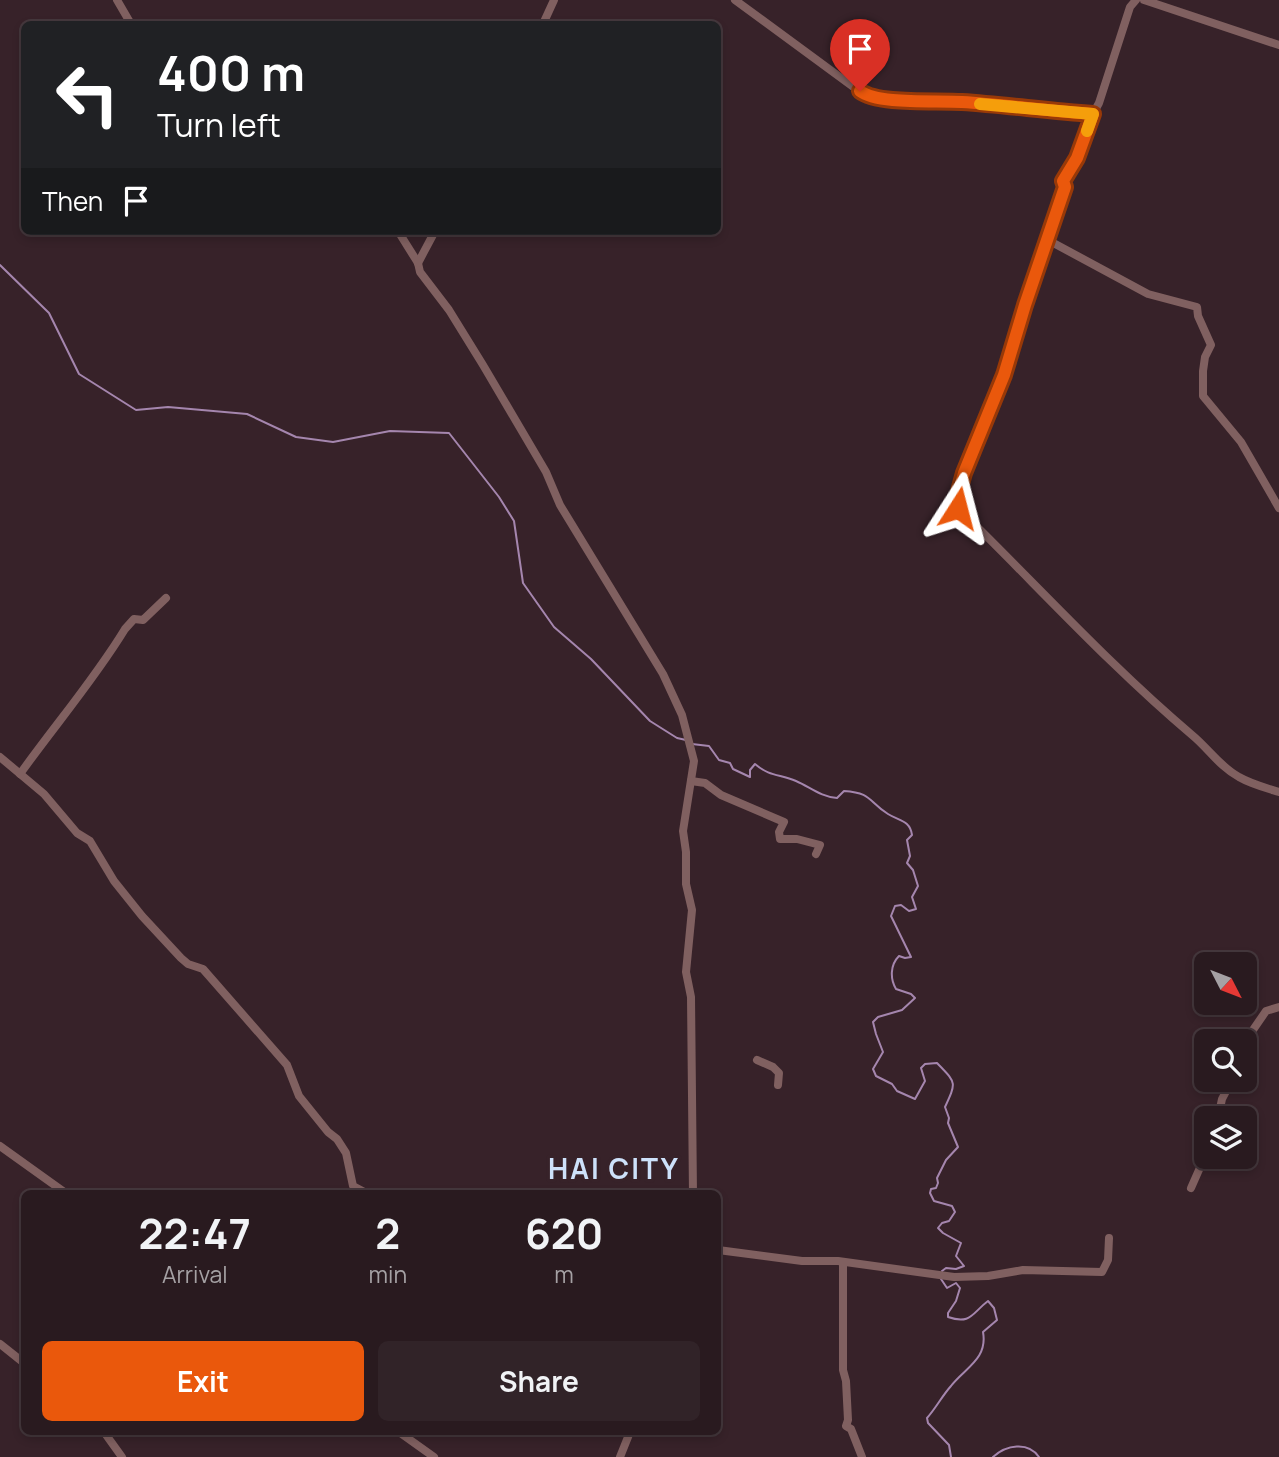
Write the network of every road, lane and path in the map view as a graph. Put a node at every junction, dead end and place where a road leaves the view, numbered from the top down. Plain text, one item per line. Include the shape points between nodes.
1 (117, 0) edge
2 (554, 0) edge
3 (735, 0) edge
4 (1136, 0) edge
5 (1144, 0) edge
6 (129, 21) edge
7 (544, 21) edge
8 (1279, 45) edge
9 (1093, 114) junction
10 (400, 235) edge
11 (433, 235) edge
12 (1046, 239) junction
13 (418, 263) junction
14 (1279, 508) edge
15 (166, 598) dead end
16 (0, 757) edge
17 (20, 774) junction
18 (691, 781) junction
19 (1279, 792) edge
20 (816, 854) dead end
21 (1279, 1007) edge
22 (1254, 1029) edge
23 (757, 1060) dead end
24 (778, 1085) dead end
25 (0, 1146) edge
26 (1199, 1169) edge
27 (1191, 1188) dead end
28 (61, 1190) edge
29 (361, 1190) edge
30 (693, 1190) edge
31 (1109, 1238) dead end
32 (721, 1250) edge
33 (843, 1262) junction
34 (0, 1344) edge
35 (21, 1361) edge
36 (106, 1435) edge
37 (403, 1435) edge
38 (629, 1435) edge
39 (122, 1457) edge
40 (434, 1457) edge
41 (620, 1457) edge
42 (862, 1457) edge

1 - 6 street
2 - 7 street
3 - 9 street via 873,98
4 - 9 street
5 - 8 street
9 - 12 street via 1063,181 1065,187
10 - 13 street
11 - 13 street
12 - 14 street via 1148,294 1197,307 1212,345 1205,357 1203,396 1241,442
12 - 19 street via 1004,375 964,473 958,508 1090,642 1222,766
13 - 18 street via 483,365 546,472 560,505 663,674 692,745
15 - 17 street via 143,620 134,619 125,629
16 - 17 street
17 - 29 street via 90,841 142,916 188,964 203,969 287,1065 299,1096 346,1153 354,1186
18 - 20 street via 705,783 721,795 785,822 780,839 820,845
18 - 30 street via 683,831 692,910 686,972 691,997
21 - 22 street via 1266,1011
23 - 24 street via 779,1073
25 - 28 street
26 - 27 street
31 - 33 street via 1102,1272 1023,1270 954,1277
32 - 33 street
33 - 42 street via 846,1426
34 - 35 street
36 - 39 street
37 - 40 street
38 - 41 street

